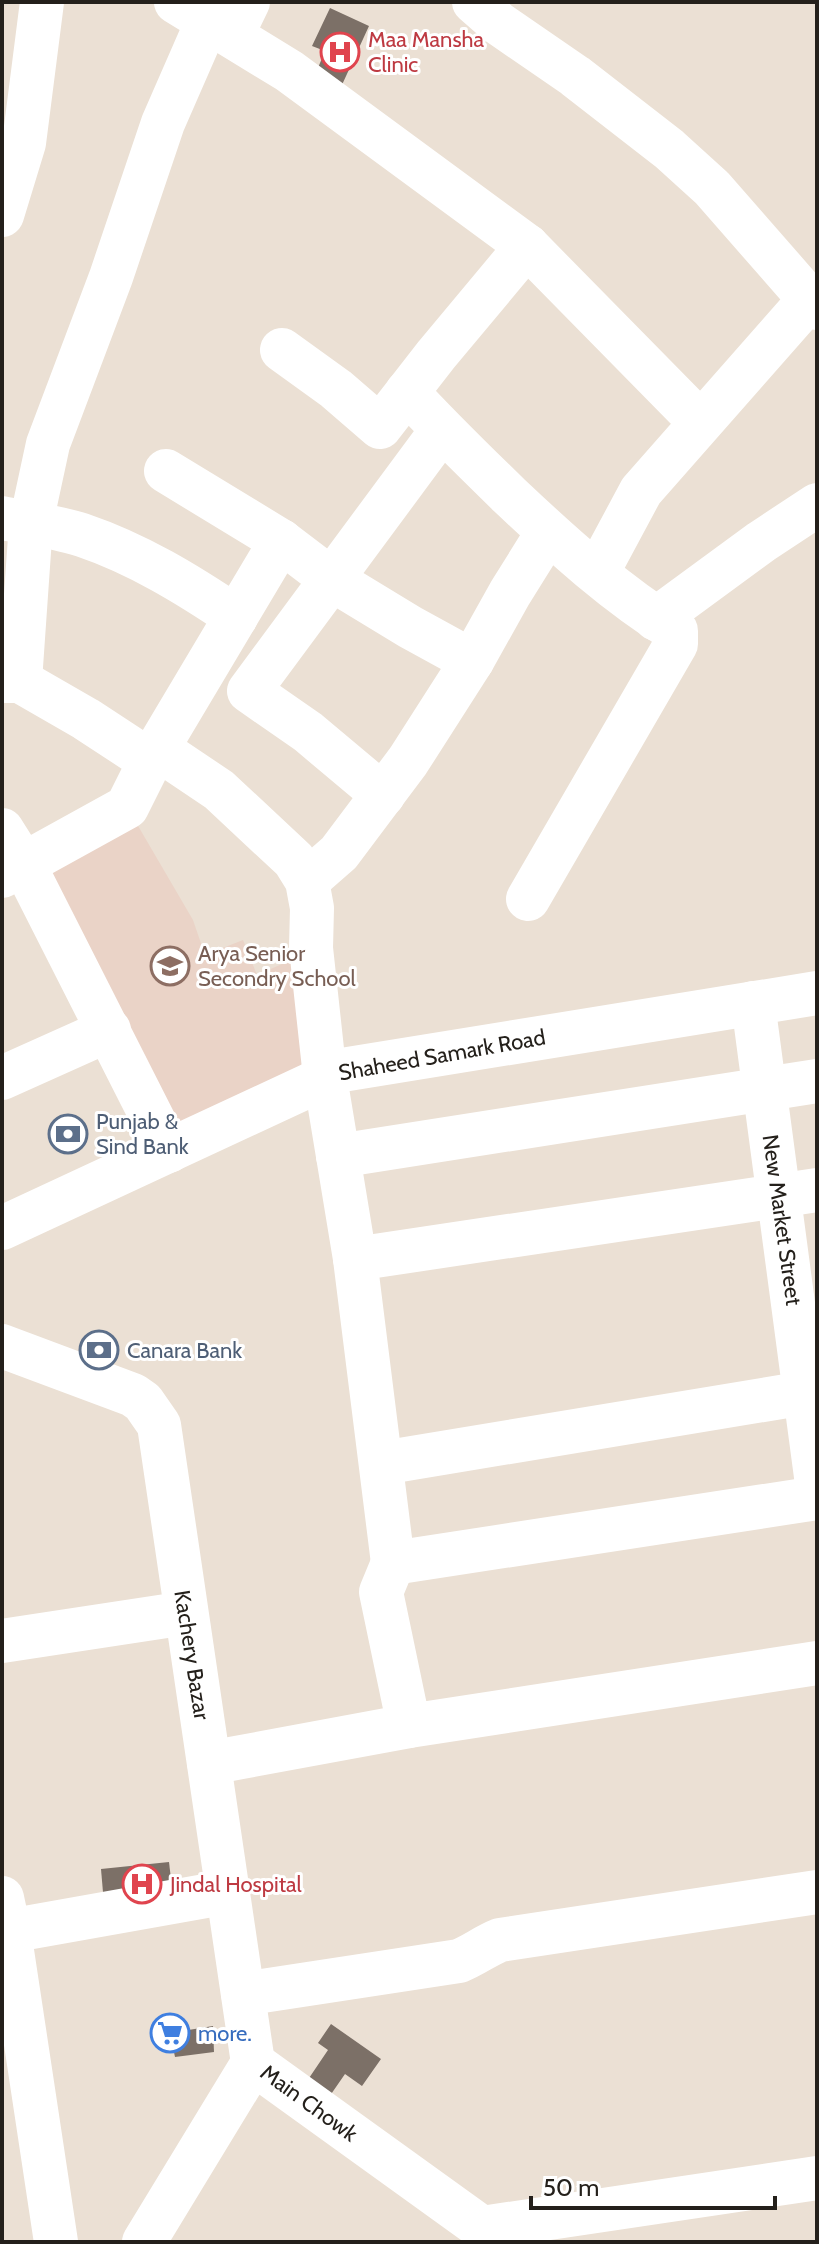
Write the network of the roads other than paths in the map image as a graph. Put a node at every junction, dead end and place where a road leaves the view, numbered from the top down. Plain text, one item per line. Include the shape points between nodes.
1 (42, 2) edge
2 (474, 2) edge
3 (216, 15) edge
4 (10, 164) edge
5 (2, 215) edge
6 (527, 246) junction
7 (813, 304) edge
8 (282, 350) dead end
9 (407, 392) junction
10 (700, 422) junction
11 (442, 430) junction
12 (166, 471) dead end
13 (817, 505) edge
14 (16, 520) edge
15 (548, 532) junction
16 (281, 541) junction
17 (597, 573) junction
18 (331, 579) junction
19 (236, 617) junction
20 (666, 632) junction
21 (472, 661) junction
22 (11, 681) edge
23 (154, 755) junction
24 (383, 795) junction
25 (9, 857) edge
26 (307, 881) junction
27 (528, 899) dead end
28 (817, 993) edge
29 (753, 1003) junction
30 (109, 1030) junction
31 (325, 1077) junction
32 (2, 1078) edge
33 (817, 1081) edge
34 (764, 1089) junction
35 (169, 1151) junction
36 (338, 1156) junction
37 (798, 1193) edge
38 (2, 1228) edge
39 (355, 1259) junction
40 (2, 1346) edge
41 (811, 1392) edge
42 (382, 1463) junction
43 (817, 1484) edge
44 (817, 1498) edge
45 (393, 1563) junction
46 (186, 1613) junction
47 (2, 1641) edge
48 (817, 1663) edge
49 (409, 1726) junction
50 (209, 1763) junction
51 (228, 1892) junction
52 (817, 1892) edge
53 (6, 1914) edge
54 (243, 1994) junction
55 (253, 2063) junction
56 (817, 2178) edge
57 (477, 2235) edge
58 (56, 2242) edge
59 (144, 2242) edge

1 - 4 street via 24,143
2 - 7 street via 669,149 712,188
3 - 6 street
3 - 14 street via 163,123 111,277
4 - 5 street
6 - 9 street
6 - 10 street
7 - 10 street
8 - 9 street via 380,427
9 - 11 street
10 - 17 street via 641,491
11 - 15 street
11 - 18 street
12 - 16 street
13 - 20 street via 761,542
14 - 19 street via 124,551
14 - 22 street
15 - 17 street
15 - 21 street
16 - 18 street
16 - 19 street
17 - 20 street
18 - 21 street
18 - 24 street via 249,691
19 - 23 street
20 - 27 street
21 - 24 street
22 - 23 street
23 - 25 street via 127,807
23 - 26 street via 219,790 294,860
24 - 26 street via 339,853
25 - 30 street
26 - 31 street
28 - 29 street, Shaheed Samark Road
29 - 31 street, Shaheed Samark Road via 342,1070
29 - 34 street, New Market Street
30 - 32 street
30 - 35 street
31 - 35 street, Shaheed Samark Road
31 - 36 street
33 - 34 street
34 - 36 street
34 - 37 street, New Market Street
35 - 38 street, Shaheed Samark Road
36 - 39 street
37 - 39 street
37 - 41 street, New Market Street
39 - 42 street
40 - 46 street, Kachery Bazar via 133,1395 151,1413 159,1425
41 - 42 street
41 - 43 street, New Market Street
42 - 45 street
44 - 45 street
45 - 49 street via 381,1592
46 - 47 street
46 - 50 street, Kachery Bazar
48 - 49 street
49 - 50 street
50 - 51 street, Kachery Bazar
51 - 53 street
51 - 54 street, Kachery Bazar
52 - 54 street via 500,1940 459,1961
53 - 58 street
54 - 55 street, Kachery Bazar
55 - 57 street, Main Chowk
55 - 59 street, Main Chowk
56 - 57 street

